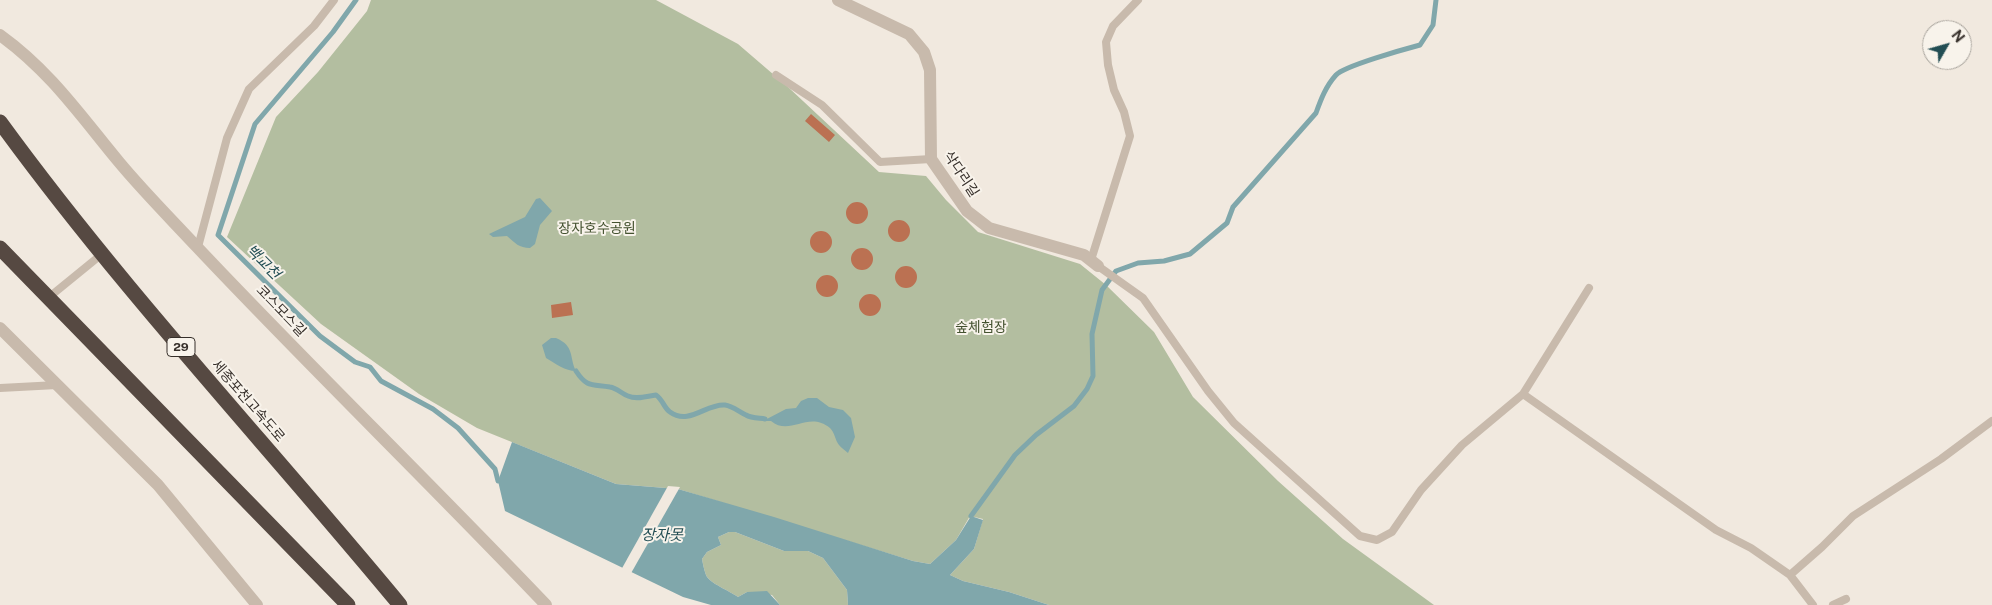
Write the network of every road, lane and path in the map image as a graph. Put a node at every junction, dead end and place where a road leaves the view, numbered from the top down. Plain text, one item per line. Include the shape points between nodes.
1 (334, 0) edge
2 (838, 0) edge
3 (1138, 0) edge
4 (0, 35) edge
5 (776, 75) dead end
6 (0, 122) edge
7 (931, 160) junction
8 (198, 247) junction
9 (0, 248) edge
10 (102, 254) junction
11 (1095, 263) junction
12 (1589, 288) dead end
13 (48, 298) junction
14 (0, 328) edge
15 (60, 385) junction
16 (0, 388) edge
17 (1523, 394) junction
18 (1992, 420) edge
19 (368, 566) junction
20 (1790, 575) junction
21 (1846, 599) dead end
22 (257, 605) edge
23 (346, 605) edge
24 (400, 605) edge
25 (410, 605) edge
26 (546, 605) edge
27 (1813, 605) edge
28 (1833, 605) edge

1 - 8 lane via 314,26 249,89 227,138
2 - 7 street, 삭다리길 via 909,34 924,52 930,70
3 - 11 lane via 1113,26 1106,42 1114,90 1130,136
4 - 8 street, 코스모스길 via 22,50 62,90 121,164
5 - 7 lane via 822,105 880,162
6 - 10 highway, 세종포천고속도로 / 29 via 50,191
7 - 11 street, 삭다리길 via 967,211 989,228 1084,255
8 - 26 street, 코스모스길
9 - 13 highway
10 - 13 lane
10 - 19 highway, 세종포천고속도로 / 29
11 - 17 lane via 1143,298 1234,423 1360,536 1377,540 1392,532 1421,490 1462,445
12 - 17 lane
13 - 23 highway
14 - 15 street
15 - 16 lane
15 - 22 street via 158,485
17 - 20 lane via 1716,530 1751,548
18 - 20 lane via 1941,459 1853,516
19 - 24 highway, 세종포천고속도로 / 29
19 - 25 highway
20 - 27 lane
21 - 28 lane

